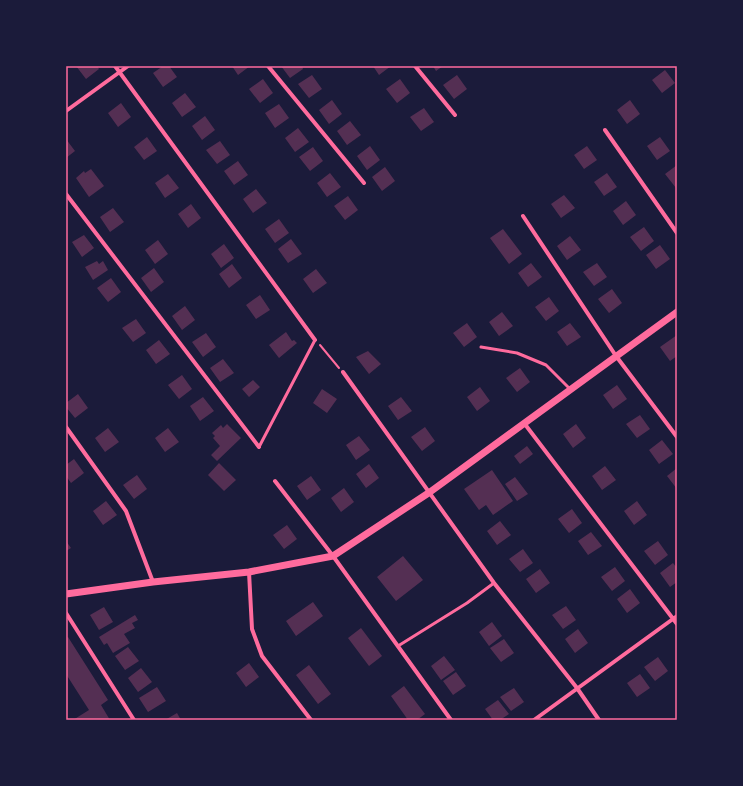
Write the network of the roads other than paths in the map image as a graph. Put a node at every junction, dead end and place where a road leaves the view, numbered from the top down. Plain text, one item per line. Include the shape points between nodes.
1 (115, 66) edge
2 (128, 66) edge
3 (268, 66) edge
4 (415, 66) edge
5 (120, 73) junction
6 (66, 111) edge
7 (455, 115) dead end
8 (605, 130) dead end
9 (364, 183) dead end
10 (66, 194) edge
11 (523, 216) dead end
12 (677, 233) edge
13 (677, 312) edge
14 (315, 340) joint
15 (481, 347) dead end
16 (616, 356) junction
17 (342, 372) road end
18 (570, 389) junction
19 (524, 422) junction
20 (66, 427) edge
21 (677, 437) edge
22 (259, 447) joint
23 (275, 481) dead end
24 (430, 492) junction
25 (334, 556) junction
26 (248, 572) junction
27 (153, 582) junction
28 (494, 583) junction
29 (66, 594) edge
30 (66, 613) edge
31 (675, 617) edge
32 (677, 624) edge
33 (398, 646) junction
34 (577, 688) junction
35 (134, 720) edge
36 (311, 720) edge
37 (451, 720) edge
38 (534, 720) edge
39 (599, 720) edge

1 - 5 street
2 - 5 street
3 - 9 street
4 - 7 street
5 - 6 street
5 - 14 street
8 - 12 street
10 - 22 street
11 - 16 street
13 - 16 street
14 - 22 lane
15 - 18 lane via 517,353 546,364
16 - 18 street
16 - 21 street
17 - 24 street
18 - 19 street
19 - 24 street
19 - 31 street
20 - 27 street via 126,511
23 - 25 street
24 - 25 street
24 - 28 street
25 - 26 street
25 - 33 street
26 - 27 street
26 - 36 street via 252,630 262,656
27 - 29 street
28 - 33 lane
28 - 34 street
30 - 35 street
31 - 32 street
31 - 34 street
33 - 37 street
34 - 38 street
34 - 39 street

